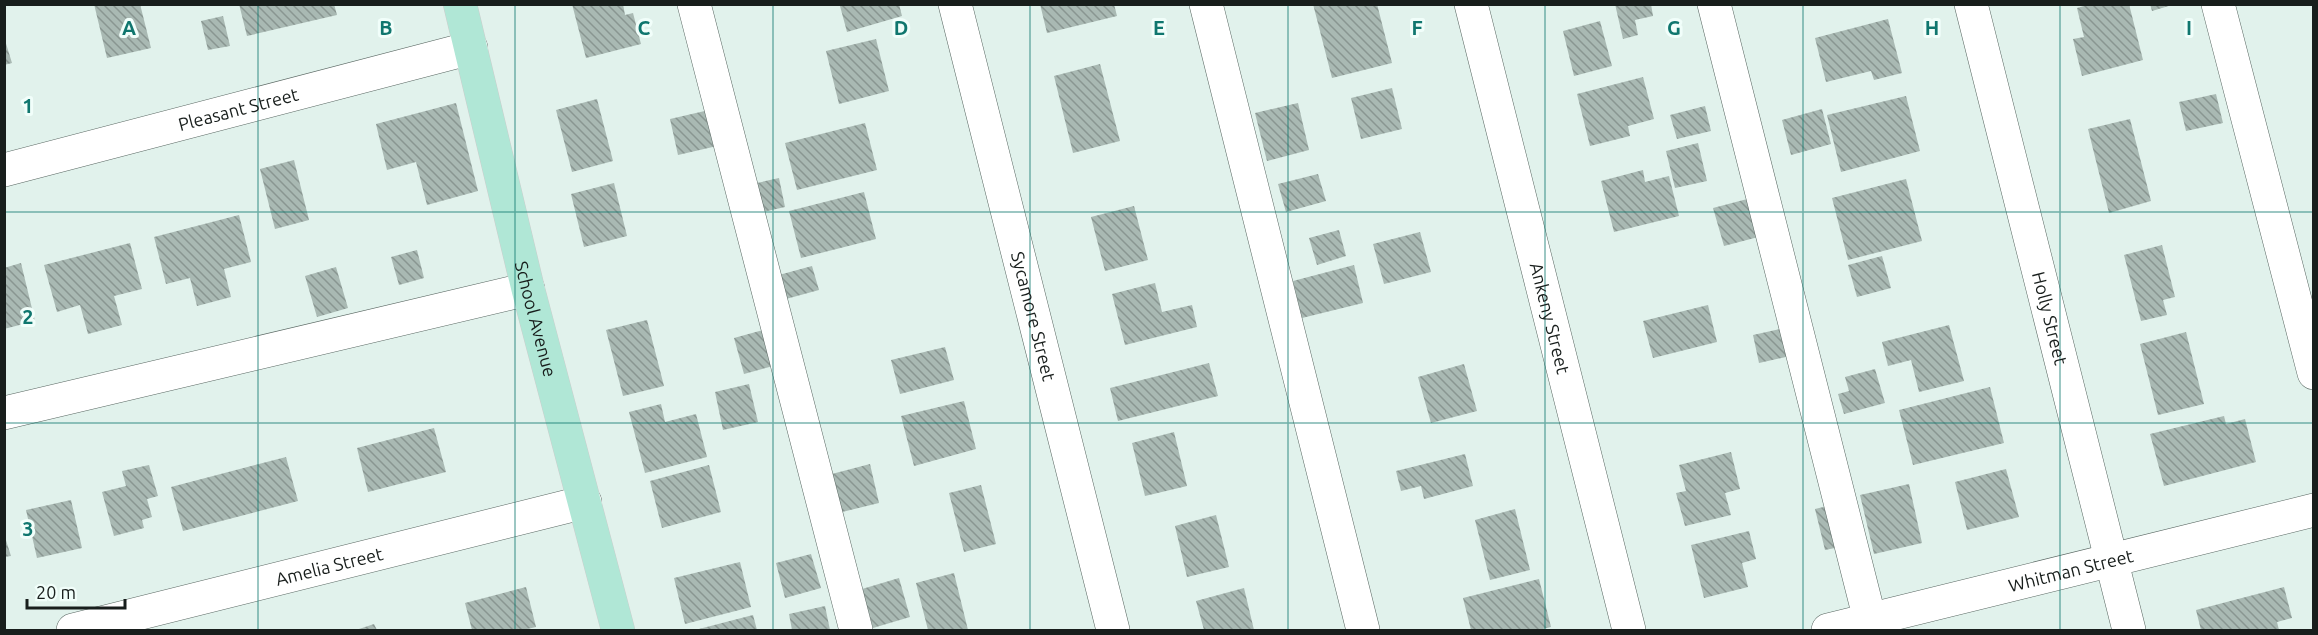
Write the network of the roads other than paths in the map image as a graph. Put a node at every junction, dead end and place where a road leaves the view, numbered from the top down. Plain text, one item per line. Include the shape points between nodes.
1 (460, 4) edge
2 (694, 4) edge
3 (955, 4) edge
4 (1206, 4) edge
5 (1472, 4) edge
6 (1714, 4) edge
7 (1971, 4) edge
8 (2218, 4) edge
9 (471, 48) junction
10 (4, 170) edge
11 (528, 289) junction
12 (2313, 374) edge
13 (4, 413) edge
14 (585, 502) junction
15 (2313, 510) edge
16 (2111, 560) junction
17 (1870, 620) junction
18 (74, 630) edge
19 (618, 630) edge
20 (856, 630) edge
21 (1113, 630) edge
22 (1363, 630) edge
23 (1629, 630) edge
24 (1828, 630) edge
25 (2129, 630) edge

1 - 9 main road, School Avenue
2 - 20 street
3 - 21 street, Sycamore Street
4 - 22 street
5 - 23 street, Ankeny Street
6 - 17 street
7 - 16 street, Holly Street
8 - 12 street
9 - 10 street, Pleasant Street
9 - 11 main road, School Avenue
11 - 13 street
11 - 14 main road, School Avenue
14 - 18 street, Amelia Street
14 - 19 main road, School Avenue
15 - 16 street, Whitman Street
16 - 17 street, Whitman Street
16 - 25 street, Holly Street
17 - 24 street, Whitman Street

